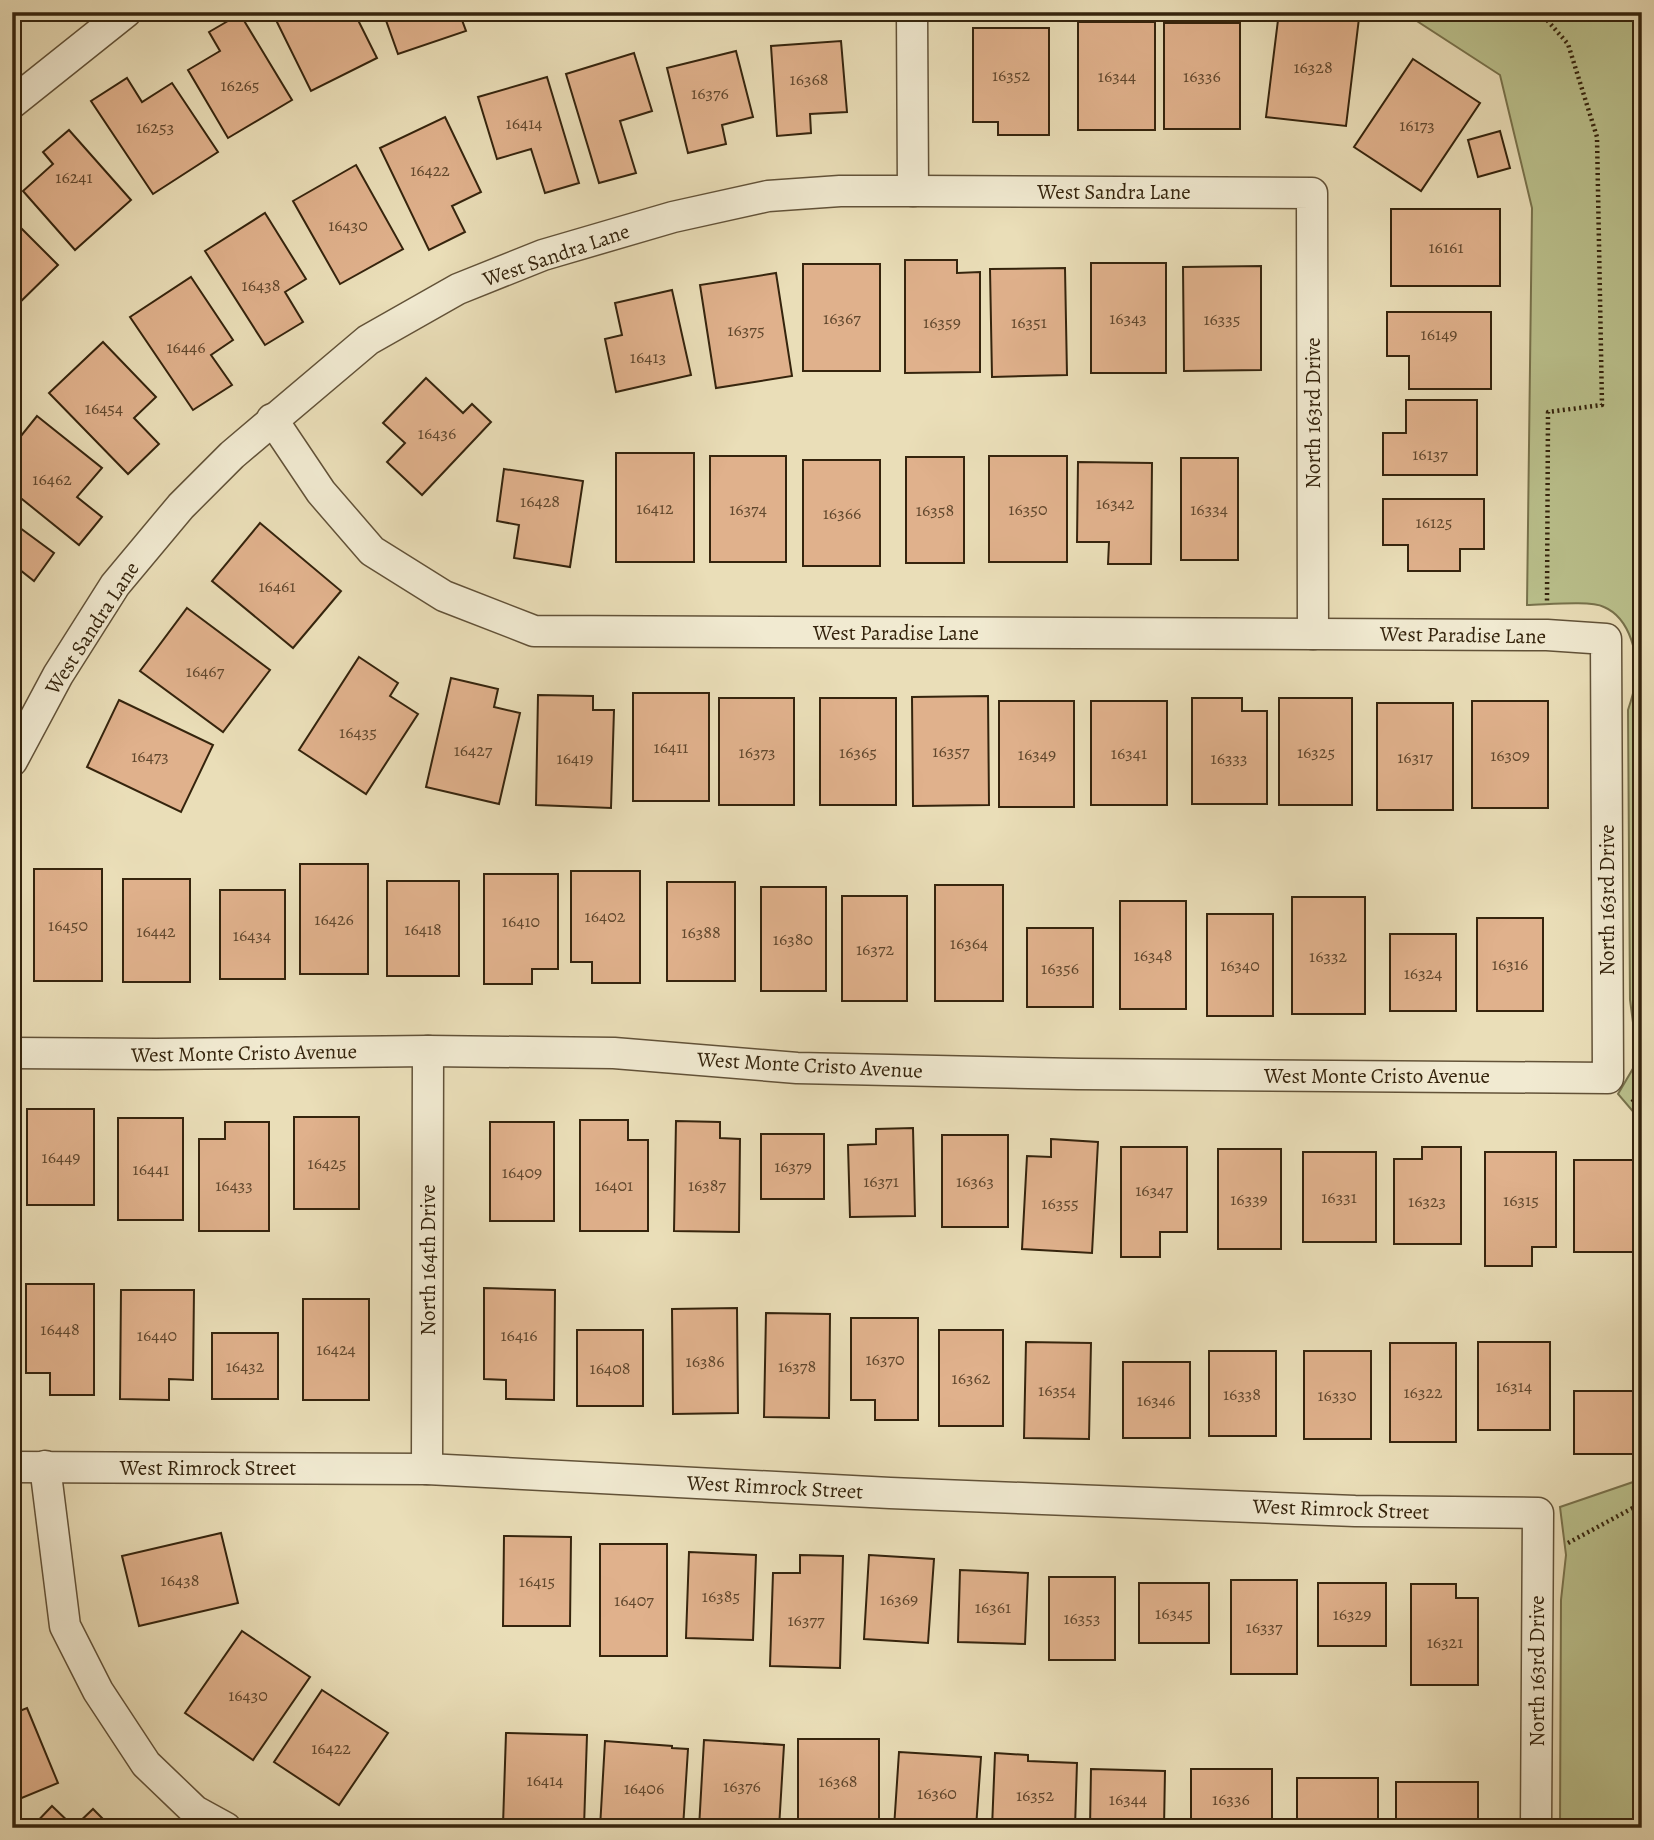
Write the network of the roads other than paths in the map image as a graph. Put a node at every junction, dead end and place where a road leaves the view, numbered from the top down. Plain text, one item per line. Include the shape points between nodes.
1 (126, 12) edge
2 (912, 12) edge
3 (12, 103) edge
4 (913, 191) junction
5 (1312, 193) joint
6 (272, 419) junction
7 (1313, 634) junction
8 (1606, 639) joint
9 (12, 761) edge
10 (428, 1051) junction
11 (12, 1053) edge
12 (1608, 1078) joint
13 (45, 1466) junction
14 (12, 1467) edge
15 (427, 1469) junction
16 (1538, 1513) joint
17 (226, 1828) edge
18 (1536, 1828) edge

1 - 3 street
2 - 4 street
4 - 5 street, West Sandra Lane
4 - 6 street, West Sandra Lane via 768,196 673,217 543,255 458,289 368,340
5 - 7 street, North 163rd Drive
6 - 7 street, West Paradise Lane via 321,492 372,551 444,596 534,631
6 - 9 street, West Sandra Lane via 181,506 115,585
7 - 8 street, West Paradise Lane
8 - 12 street, North 163rd Drive
10 - 11 street, West Monte Cristo Avenue
10 - 12 street, West Monte Cristo Avenue via 614,1053 824,1068 1078,1074
10 - 15 street, North 164th Drive
13 - 14 street, West Rimrock Street
13 - 15 street, West Rimrock Street
13 - 17 street via 65,1626 98,1691 146,1764 195,1811
15 - 16 street, West Rimrock Street via 890,1493
16 - 18 street, North 163rd Drive

